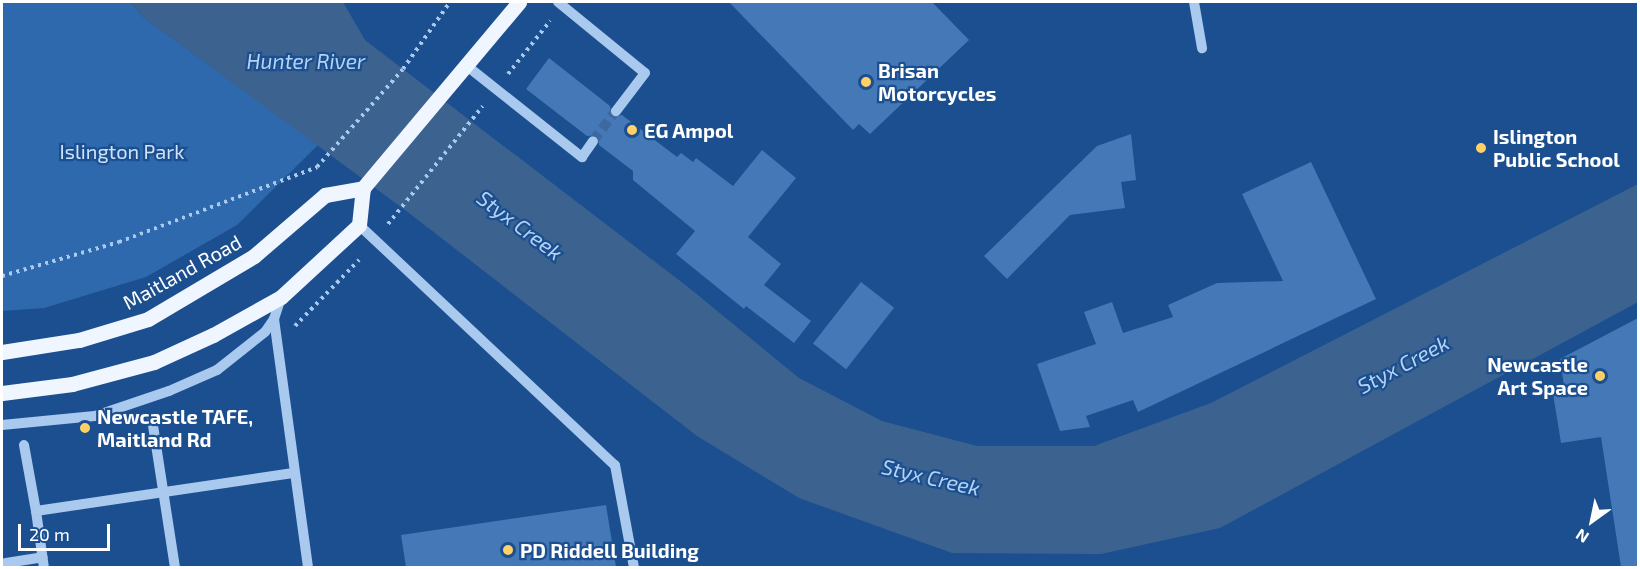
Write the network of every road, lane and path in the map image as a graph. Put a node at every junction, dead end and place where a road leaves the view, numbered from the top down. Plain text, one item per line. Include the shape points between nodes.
1 (450, 2) edge
2 (519, 2) edge
3 (1194, 2) edge
4 (560, 3) edge
5 (1202, 48) dead end
6 (466, 66) junction
7 (496, 89) junction
8 (616, 111) tunnel mouth
9 (593, 141) tunnel mouth
10 (363, 188) junction
11 (400, 208) dead end
12 (359, 225) junction
13 (2, 276) edge
14 (281, 297) junction
15 (274, 319) junction
16 (2, 352) edge
17 (2, 393) edge
18 (152, 418) dead end
19 (2, 425) edge
20 (24, 445) dead end
21 (293, 473) junction
22 (163, 492) junction
23 (36, 511) junction
24 (44, 562) edge
25 (2, 567) edge
26 (175, 567) edge
27 (308, 567) edge
28 (634, 567) edge

1 - 13 path via 403,69 317,167 119,242
2 - 6 main road
3 - 5 street
4 - 7 path
4 - 8 street via 645,73
6 - 7 street
6 - 10 main road
7 - 9 street via 582,156
7 - 11 path
10 - 12 main road
10 - 16 main road, Maitland Road via 325,195 254,256 148,319 79,340
12 - 14 main road
12 - 28 street via 615,465
14 - 15 street
14 - 17 main road via 154,362 72,384
15 - 19 street via 236,358 169,391 95,416
15 - 21 street
18 - 22 street
20 - 23 street
21 - 22 street
21 - 27 street
22 - 23 street
22 - 26 street
23 - 24 street
24 - 25 street via 6,563

